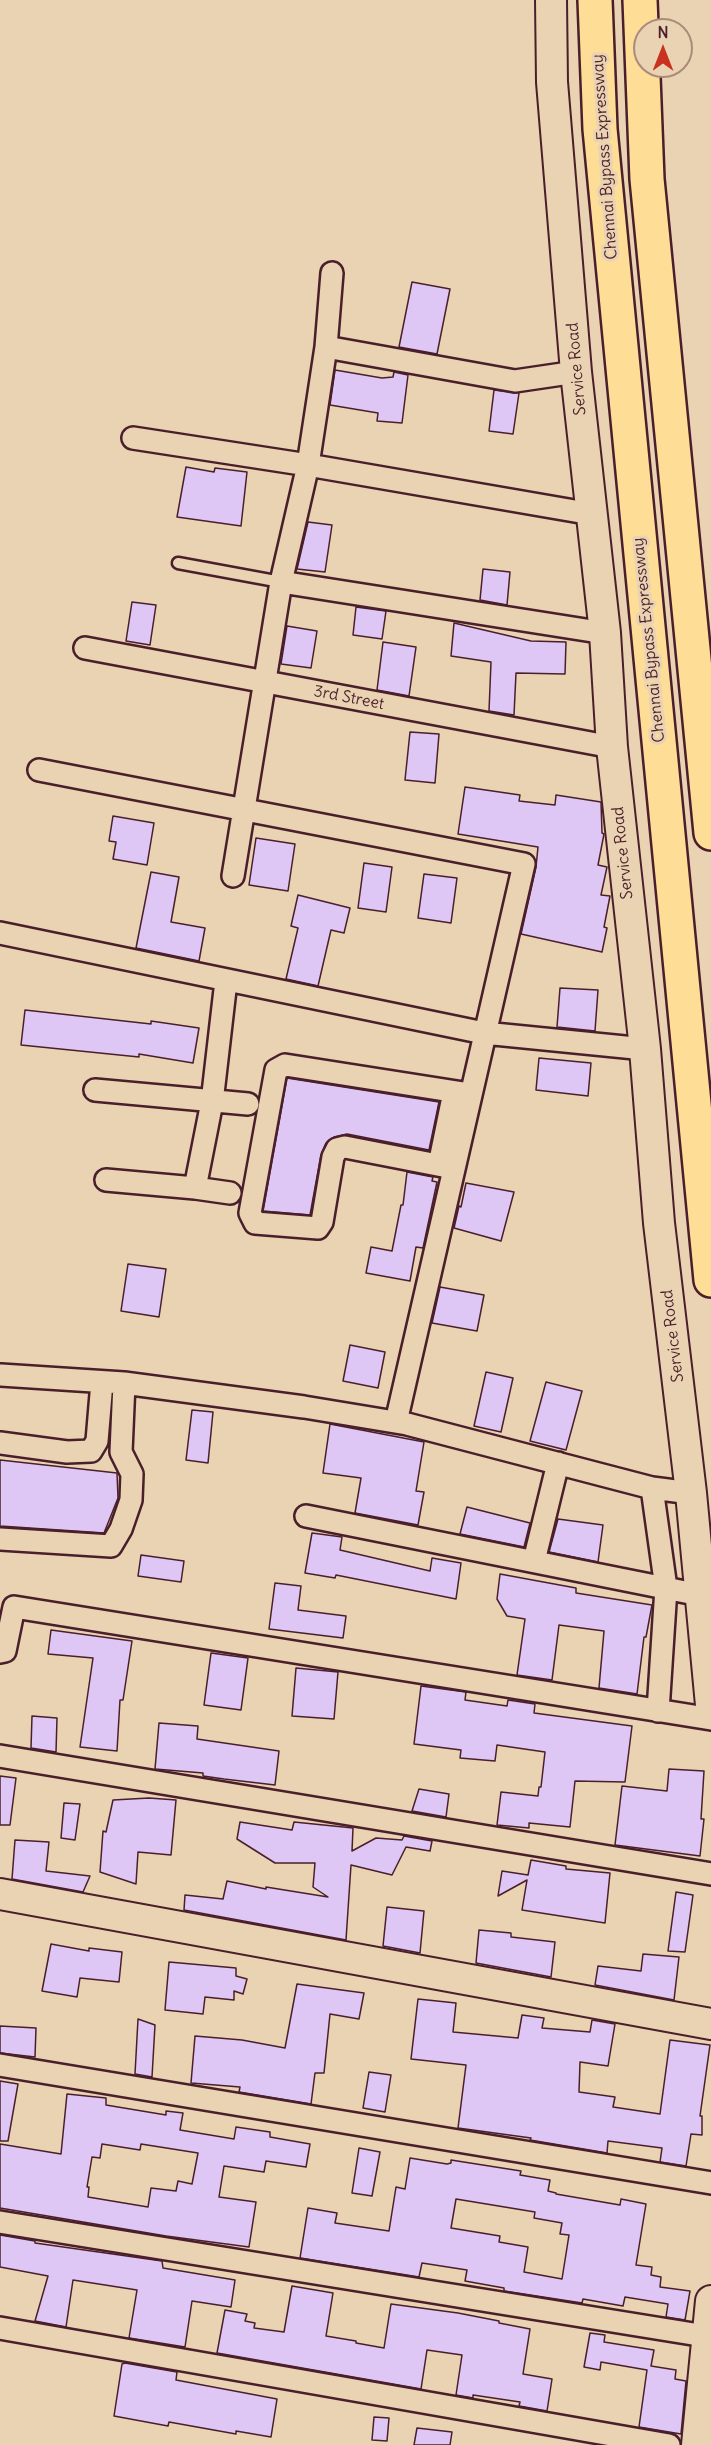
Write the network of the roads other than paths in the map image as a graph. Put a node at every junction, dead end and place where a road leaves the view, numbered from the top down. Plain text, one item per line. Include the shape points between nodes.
1 (551, 0) edge
2 (594, 0) edge
3 (640, 0) edge
4 (332, 273) dead end
5 (326, 347) junction
6 (576, 372) junction
7 (133, 438) dead end
8 (308, 465) junction
9 (592, 514) junction
10 (178, 563) dead end
11 (281, 582) junction
12 (605, 633) junction
13 (85, 648) dead end
14 (265, 682) junction
15 (612, 747) junction
16 (39, 770) dead end
17 (243, 811) junction
18 (711, 833) edge
19 (233, 876) dead end
20 (0, 933) edge
21 (226, 981) junction
22 (484, 1033) junction
23 (645, 1049) junction
24 (95, 1090) dead end
25 (462, 1093) junction
26 (212, 1102) junction
27 (248, 1104) dead end
28 (446, 1166) junction
29 (106, 1180) dead end
30 (195, 1188) junction
31 (230, 1193) dead end
32 (711, 1281) edge
33 (1, 1375) edge
34 (102, 1382) junction
35 (124, 1383) junction
36 (396, 1422) junction
37 (0, 1443) edge
38 (558, 1463) junction
39 (652, 1488) junction
40 (691, 1493) junction
41 (306, 1516) dead end
42 (0, 1539) edge
43 (534, 1561) junction
44 (666, 1588) junction
45 (700, 1595) junction
46 (0, 1652) edge
47 (711, 1705) edge
48 (658, 1711) junction
49 (711, 1719) edge
50 (0, 1756) edge
51 (711, 1874) edge
52 (0, 1894) edge
53 (711, 2024) edge
54 (0, 2065) edge
55 (711, 2183) edge
56 (0, 2222) edge
57 (711, 2301) edge
58 (0, 2328) edge
59 (709, 2337) edge
60 (669, 2445) edge
61 (697, 2445) edge

1 - 6 street, Service Road via 552,82
2 - 32 highway, Chennai Bypass Expressway via 601,141
3 - 18 highway via 647,178
4 - 5 street
5 - 6 street via 515,381
5 - 8 street
6 - 9 street, Service Road
7 - 8 street
8 - 9 street
8 - 11 street
9 - 12 street, Service Road
10 - 11 lane
11 - 12 street
11 - 14 street
12 - 15 street, Service Road
13 - 14 street, 3rd Street
14 - 15 street, 3rd Street
14 - 17 street
15 - 23 street, Service Road
16 - 17 street
17 - 19 street
17 - 22 street via 524,864
20 - 21 street
21 - 22 street
21 - 26 street
22 - 23 street
22 - 25 street
23 - 40 street, Service Road via 659,1223
24 - 26 street
25 - 28 street
25 - 28 street via 285,1065 276,1070 251,1219 255,1223 318,1228 336,1149 345,1147
26 - 27 street
26 - 30 street
28 - 36 street
29 - 30 street
30 - 31 street
33 - 34 street
34 - 35 street
34 - 37 street via 97,1441 91,1451 67,1452
35 - 36 street
35 - 42 street via 121,1452 132,1474 131,1500 111,1546
36 - 38 street
38 - 39 street
38 - 43 street
39 - 40 street
39 - 44 street
40 - 45 street, Service Road
41 - 43 street
43 - 44 street
44 - 45 street
44 - 48 street
45 - 47 street, Service Road
46 - 48 street via 5,1651 14,1607
48 - 49 street
50 - 51 street
52 - 53 street
54 - 55 street
56 - 59 street
57 - 59 street
58 - 60 street
59 - 61 street

